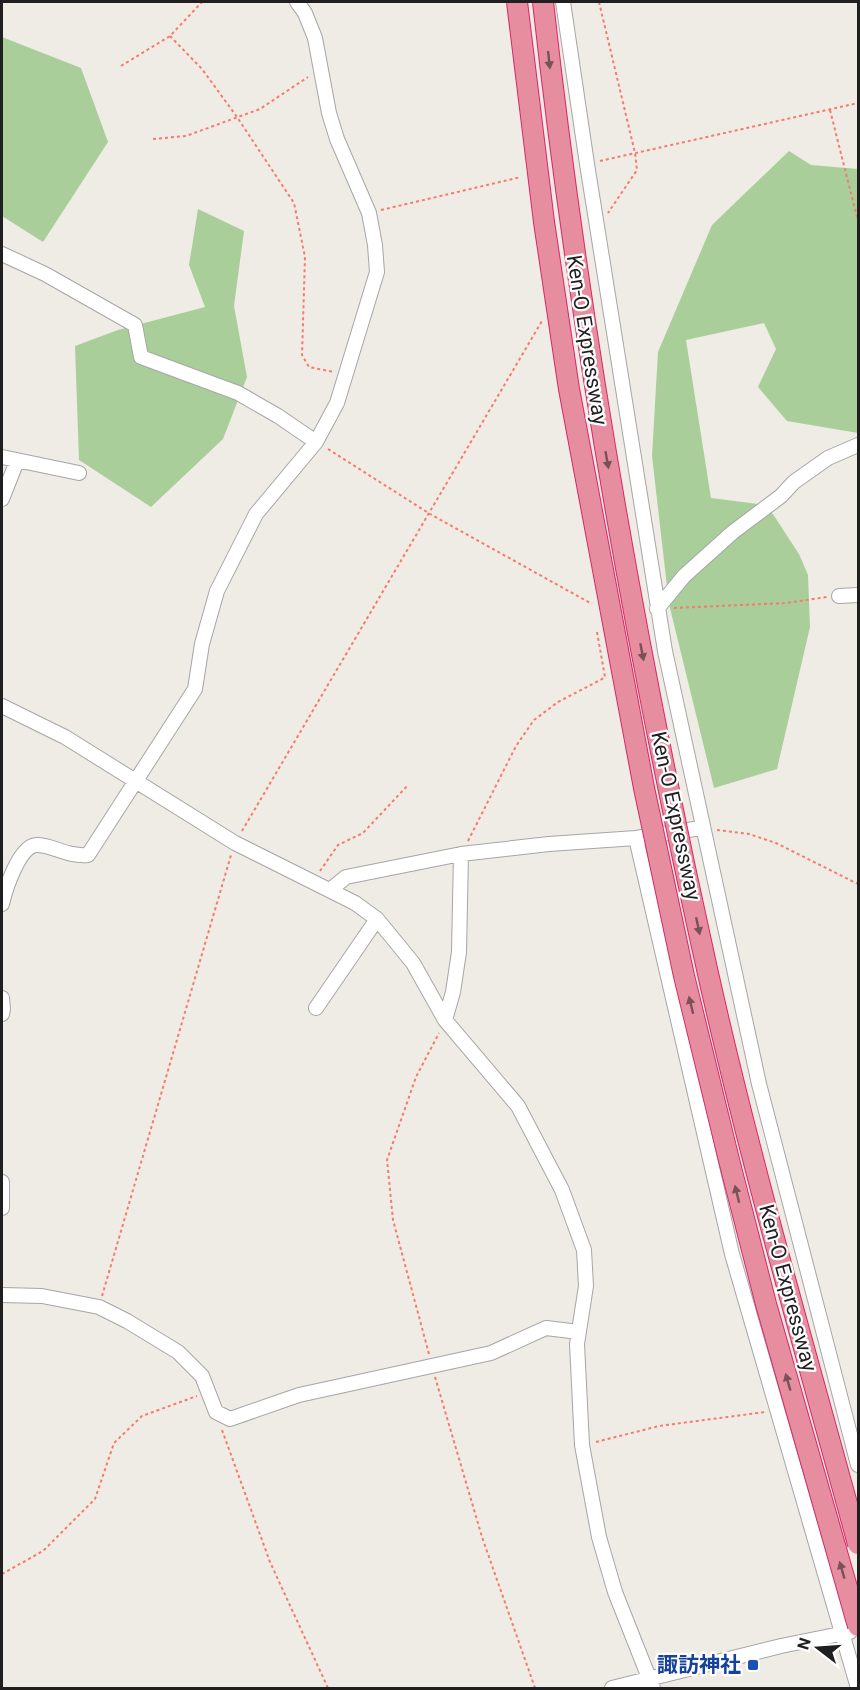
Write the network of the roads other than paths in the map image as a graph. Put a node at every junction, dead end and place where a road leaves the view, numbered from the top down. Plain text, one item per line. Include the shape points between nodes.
1 (297, 2) edge
2 (517, 2) edge
3 (543, 2) edge
4 (563, 2) edge
5 (2, 254) edge
6 (316, 442) junction
7 (858, 445) edge
8 (2, 458) edge
9 (17, 461) junction
10 (79, 473) dead end
11 (2, 498) edge
12 (858, 595) edge
13 (839, 596) road end
14 (657, 609) junction
15 (2, 706) edge
16 (136, 782) junction
17 (701, 828) junction
18 (636, 838) junction
19 (461, 854) junction
20 (330, 890) junction
21 (2, 904) edge
22 (377, 919) junction
23 (2, 998) edge
24 (316, 1008) dead end
25 (2, 1014) edge
26 (445, 1020) junction
27 (2, 1182) edge
28 (2, 1208) edge
29 (2, 1296) edge
30 (579, 1332) junction
31 (858, 1465) edge
32 (858, 1544) edge
33 (850, 1630) edge
34 (858, 1631) edge
35 (650, 1684) edge
36 (612, 1689) edge
37 (858, 1689) edge

1 - 6 street via 315,38 337,139 369,213 377,272 337,403
33 -> 2 highway, Ken-O Expressway, bridge via 684,976 649,810 569,389
3 -> 32 highway, Ken-O Expressway, bridge via 592,376 668,784 707,971 753,1159
4 - 14 street
5 - 6 street via 135,325 141,357 238,393
6 - 16 street via 256,514 217,591 202,644 195,689
7 - 14 street via 828,458 794,482 684,576
8 - 9 street
9 - 10 street
9 - 11 street
12 - 13 street
14 - 17 street
15 - 16 street via 65,737
16 - 20 street via 235,843
16 - 21 street via 88,855 77,856 37,845 29,847 10,874
17 - 18 street
17 - 31 street via 759,1084
18 - 19 street
18 - 33 street via 732,1254 776,1411
19 - 20 street via 346,877
19 - 26 street via 459,952
20 - 22 street
22 - 24 street
22 - 26 street via 413,963
23 - 25 street
26 - 30 street via 518,1106 562,1190 584,1250 586,1286
27 - 28 street
29 - 30 street via 42,1296 99,1307 127,1321 178,1352 202,1376 216,1412 230,1419 299,1395 491,1353 546,1328
30 - 35 street via 582,1445 599,1537
33 - 34 street
33 - 35 street
33 - 37 street
35 - 36 street

